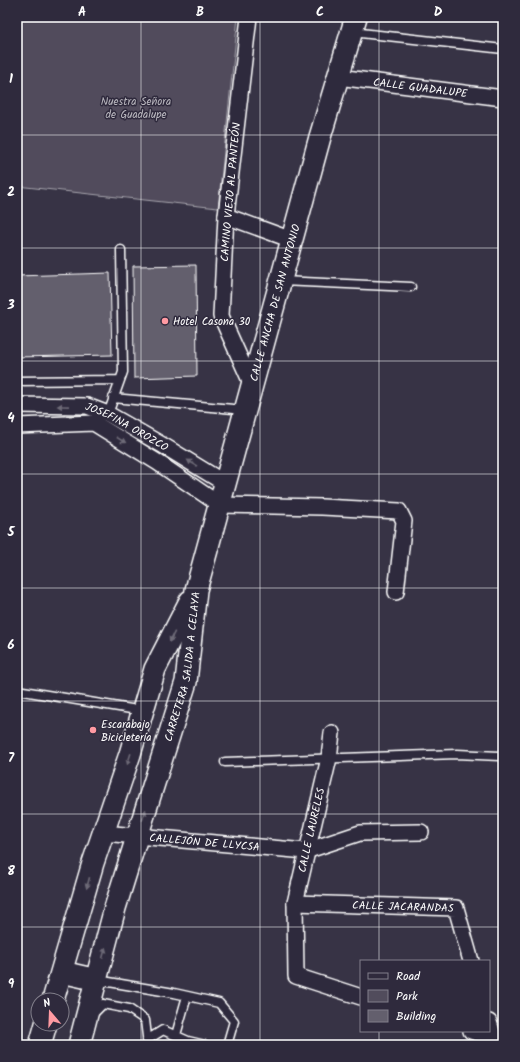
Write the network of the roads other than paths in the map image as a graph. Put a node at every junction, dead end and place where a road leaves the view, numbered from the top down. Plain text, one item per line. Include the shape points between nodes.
1 (249, 17) edge
2 (354, 25) edge
3 (503, 49) edge
4 (338, 77) junction
5 (503, 98) edge
6 (226, 216) junction
7 (292, 240) junction
8 (122, 250) dead end
9 (281, 281) junction
10 (411, 286) dead end
11 (119, 380) junction
12 (17, 381) edge
13 (252, 385) junction
14 (113, 398) junction
15 (17, 405) edge
16 (245, 410) junction
17 (108, 414) junction
18 (94, 423) junction
19 (17, 426) edge
20 (226, 484) junction
21 (220, 505) junction
22 (196, 590) junction
23 (396, 592) dead end
24 (17, 690) edge
25 (143, 711) junction
26 (332, 733) dead end
27 (499, 756) dead end
28 (329, 758) junction
29 (224, 762) dead end
30 (421, 832) dead end
31 (103, 833) junction
32 (136, 837) junction
33 (306, 850) junction
34 (295, 903) junction
35 (471, 960) edge
36 (62, 972) junction
37 (97, 980) junction
38 (56, 992) edge
39 (187, 996) junction
40 (360, 997) edge
41 (86, 1020) junction
42 (490, 1025) edge
43 (44, 1032) edge
44 (473, 1032) edge
45 (176, 1035) junction
46 (148, 1042) edge
47 (495, 1042) edge
48 (226, 1044) edge
49 (40, 1045) edge
50 (79, 1045) edge
51 (205, 1045) edge

1 - 6 street, CAMINO VIEJO AL PANTEÓN
2 - 3 lane
2 - 4 main road, CALLE ANCHA DE SAN ANTONIO
4 - 5 street, CALLE GUADALUPE
4 - 7 main road, CALLE ANCHA DE SAN ANTONIO
6 - 7 street
6 - 13 street, CAMINO VIEJO AL PANTEÓN via 221,316
7 - 9 main road, CALLE ANCHA DE SAN ANTONIO
8 - 11 lane via 123,372
9 - 10 lane
9 - 13 main road, CALLE ANCHA DE SAN ANTONIO
11 - 12 lane
11 - 14 lane
13 - 16 main road, CALLE ANCHA DE SAN ANTONIO
14 - 16 lane
14 - 17 lane
17 -> 15 street, JOSEFINA OROZCO via 87,406
16 - 20 main road, CALLE ANCHA DE SAN ANTONIO
17 - 18 lane
20 -> 17 street, JOSEFINA OROZCO
18 - 19 street, JOSEFINA OROZCO
18 -> 21 street, JOSEFINA OROZCO
20 - 21 main road, CALLE ANCHA DE SAN ANTONIO
21 - 22 main road, CALLE ANCHA DE SAN ANTONIO
21 - 23 street via 399,511 404,521
22 -> 25 main road, CARRETERA SALIDA A CELAYA via 155,669
32 -> 22 main road, CARRETERA SALIDA A CELAYA via 186,682
24 - 25 lane
25 -> 31 main road, CARRETERA SALIDA A CELAYA
26 - 28 street, CALLE LAURELES
27 - 28 lane via 457,754
28 - 29 lane
28 - 33 street, CALLE LAURELES
30 - 33 street via 360,833
31 - 32 street, CALLEJÓN DE LLYCSA
31 -> 36 main road, CARRETERA SALIDA A CELAYA
32 - 33 street, CALLEJÓN DE LLYCSA
37 -> 32 main road, CARRETERA SALIDA A CELAYA
33 - 34 street, CALLE LAURELES
34 - 35 street, CALLE JACARANDAS via 456,908
34 - 40 street, CALLE LAURELES via 296,976
36 - 37 main road
36 - 38 main road, CARRETERA SALIDA A CELAYA
37 - 39 lane
37 - 41 main road, CARRETERA SALIDA A CELAYA
39 - 45 lane
39 - 48 lane via 219,1003 234,1021
41 - 46 lane via 103,1004 129,1009 145,1020
41 - 50 main road, CARRETERA SALIDA A CELAYA
42 - 47 street
43 - 49 main road
44 - 47 street
45 - 46 lane via 163,1030
45 - 51 lane

